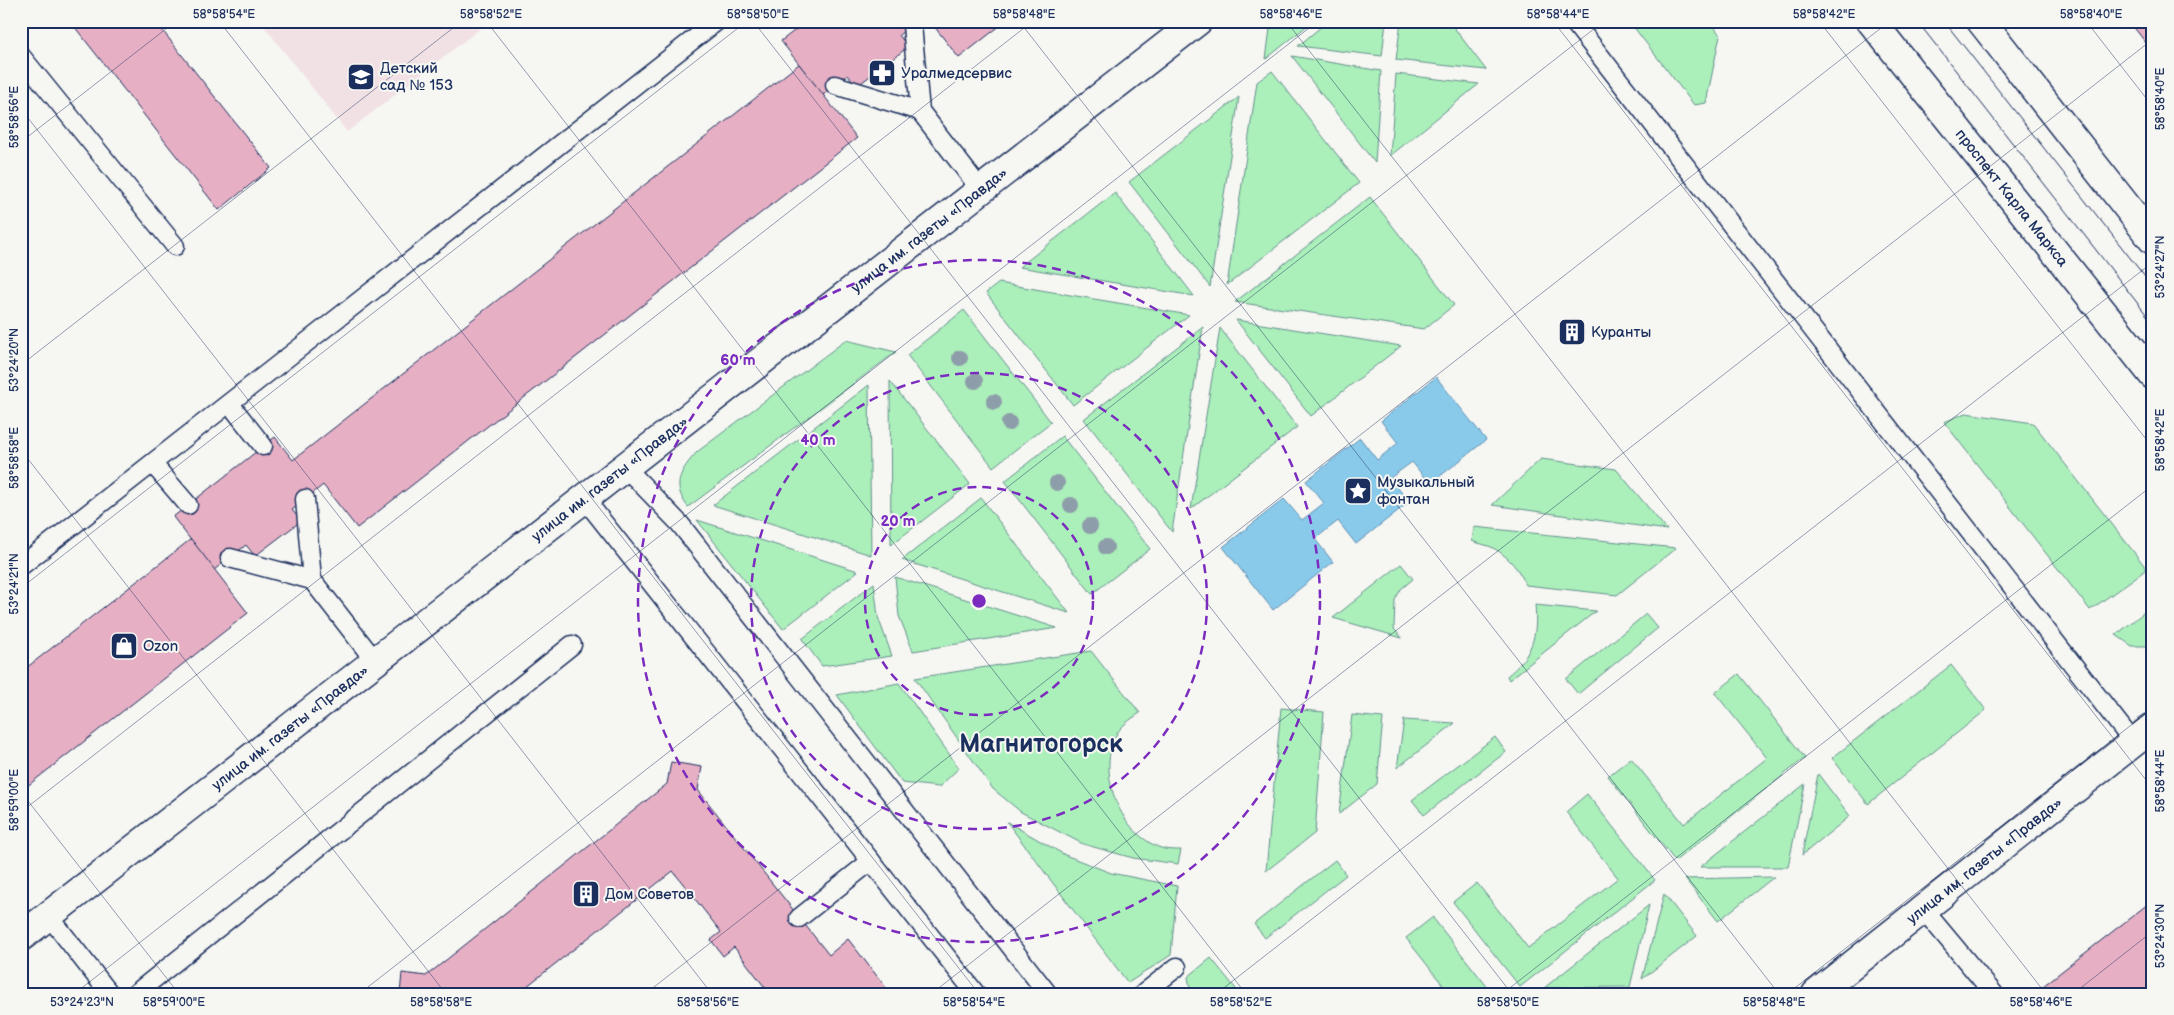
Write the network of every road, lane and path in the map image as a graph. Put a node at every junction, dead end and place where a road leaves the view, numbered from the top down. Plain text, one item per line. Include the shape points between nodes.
1 (717, 21) edge
2 (1198, 21) edge
3 (1573, 21) edge
4 (1871, 21) edge
5 (1980, 21) edge
6 (912, 25) dead end
7 (21, 56) edge
8 (835, 85) dead end
9 (920, 111) junction
10 (981, 190) junction
11 (2153, 240) edge
12 (175, 246) dead end
13 (2153, 375) edge
14 (230, 404) junction
15 (263, 446) dead end
16 (153, 464) junction
17 (625, 467) junction
18 (584, 498) junction
19 (305, 499) dead end
20 (188, 505) dead end
21 (230, 558) dead end
22 (21, 566) edge
23 (312, 580) junction
24 (572, 644) dead end
25 (375, 661) junction
26 (2143, 734) edge
27 (871, 861) junction
28 (1923, 909) junction
29 (48, 916) junction
30 (800, 918) dead end
31 (21, 937) edge
32 (1177, 968) dead end
33 (110, 994) edge
34 (135, 994) edge
35 (976, 994) edge
36 (1048, 994) edge
37 (1143, 994) edge
38 (1816, 994) edge
39 (1994, 994) edge

1 - 14 lane
2 - 10 street, улица им. газеты «Правда»
3 - 26 lane
4 - 13 street, проспект Карла Маркса
5 - 11 street
6 - 9 lane
7 - 12 lane
8 - 9 lane
9 - 10 lane
10 - 17 street, улица им. газеты «Правда»
14 - 15 lane
14 - 16 lane
16 - 20 lane
16 - 22 lane
17 - 18 street, улица им. газеты «Правда»
17 - 36 lane via 680,524
18 - 25 street, улица им. газеты «Правда»
18 - 27 lane
19 - 23 lane
21 - 23 lane
23 - 25 lane
24 - 34 lane
25 - 29 street, улица им. газеты «Правда»
26 - 28 street, улица им. газеты «Правда»
27 - 30 lane
27 - 35 lane
28 - 38 street, улица им. газеты «Правда»
28 - 39 lane
29 - 31 street, улица им. газеты «Правда»
29 - 33 lane
32 - 37 lane

